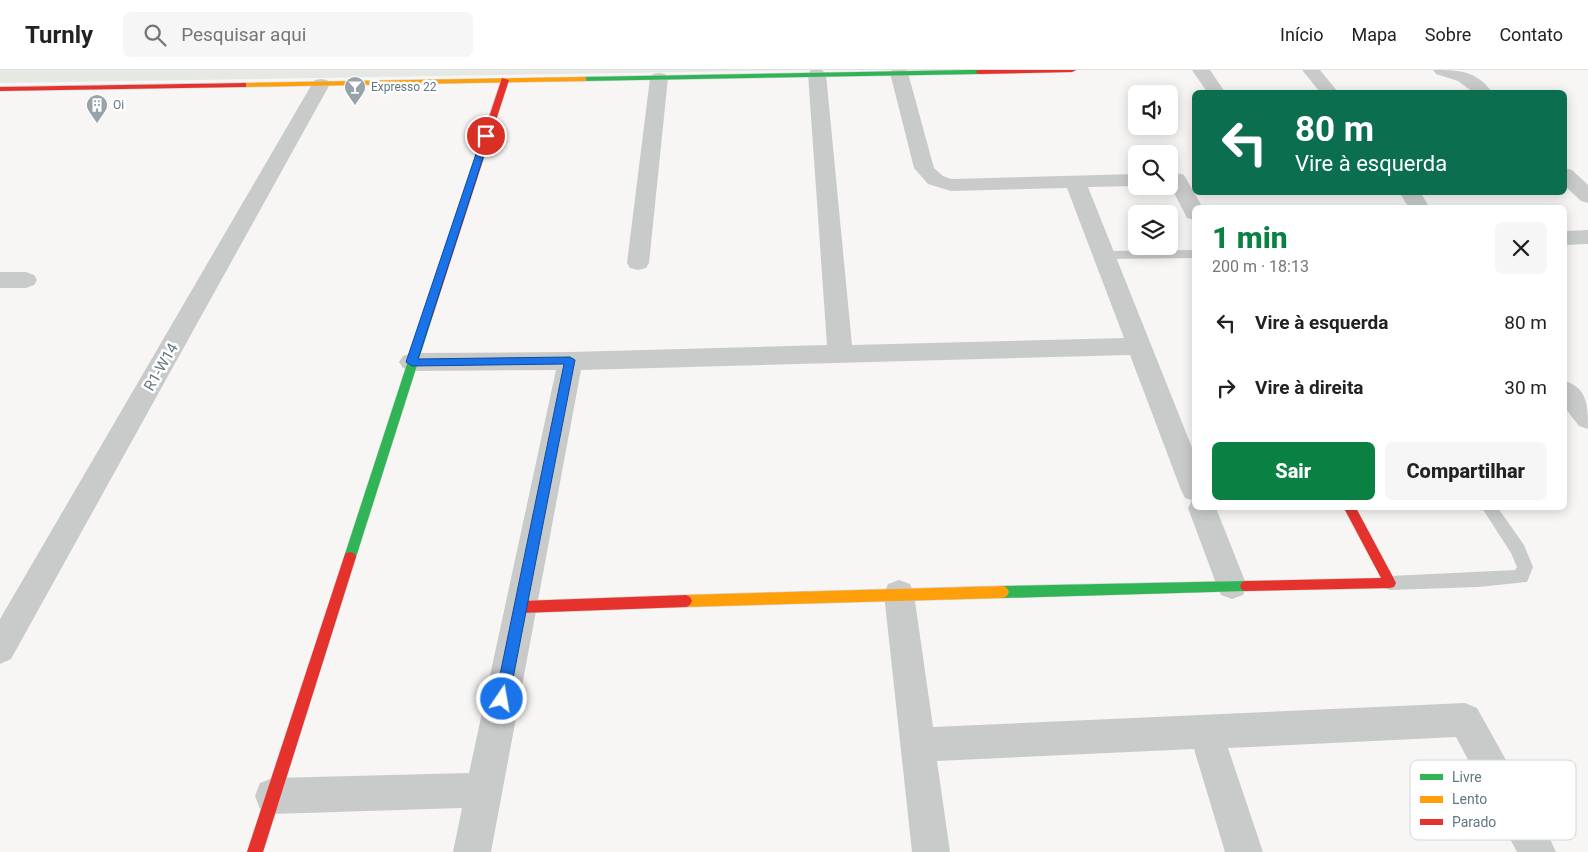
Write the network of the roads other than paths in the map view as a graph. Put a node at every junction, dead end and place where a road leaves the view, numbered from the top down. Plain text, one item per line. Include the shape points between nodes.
1 (1072, 70) edge
2 (1201, 70) edge
3 (1311, 70) edge
4 (1442, 70) edge
5 (899, 73) junction
6 (817, 74) junction
7 (659, 78) junction
8 (505, 80) junction
9 (321, 84) junction
10 (0, 89) edge
11 (1215, 90) edge
12 (1327, 90) edge
13 (1481, 90) edge
14 (1567, 176) edge
15 (1180, 179) edge
16 (1128, 180) edge
17 (1075, 181) junction
18 (1588, 198) edge
19 (1192, 205) edge
20 (1588, 237) edge
21 (1567, 238) edge
22 (1192, 254) edge
23 (1104, 255) junction
24 (638, 263) dead end
25 (0, 280) edge
26 (26, 280) dead end
27 (1139, 346) junction
28 (840, 353) junction
29 (570, 360) junction
30 (412, 362) junction
31 (1567, 393) edge
32 (1588, 419) edge
33 (1192, 482) edge
34 (1203, 510) edge
35 (1351, 510) edge
36 (1491, 510) edge
37 (1390, 583) junction
38 (1232, 586) junction
39 (899, 594) junction
40 (521, 607) junction
41 (0, 649) edge
42 (1206, 733) junction
43 (919, 745) junction
44 (1487, 760) edge
45 (483, 790) junction
46 (273, 796) junction
47 (1530, 840) edge
48 (255, 852) edge
49 (472, 852) edge
50 (931, 852) edge
51 (1244, 852) edge
52 (1537, 852) edge

1 - 5 street
2 - 11 street
3 - 12 street
4 - 13 street via 1461,74
5 - 6 street
5 - 17 street via 924,168 934,180 951,185
6 - 7 street
6 - 28 street
7 - 8 street
7 - 24 street
8 - 9 street
8 - 30 street
9 - 10 street
9 - 41 street, R1-W14
14 - 18 street
15 - 19 street
16 - 17 street
17 - 23 street
20 - 21 street
22 - 23 lane
23 - 27 street
25 - 26 street
27 - 28 street
27 - 33 street
28 - 29 street
29 - 30 street
29 - 40 street
30 - 46 street
31 - 32 street
34 - 38 street
35 - 37 street
36 - 37 lane via 1518,550 1525,567 1521,577
37 - 38 street
38 - 39 street
39 - 40 street
39 - 43 street
40 - 45 street
42 - 43 street
42 - 44 street via 1465,720
42 - 51 street
43 - 50 street
45 - 46 street
45 - 49 street
46 - 48 street
47 - 52 street

